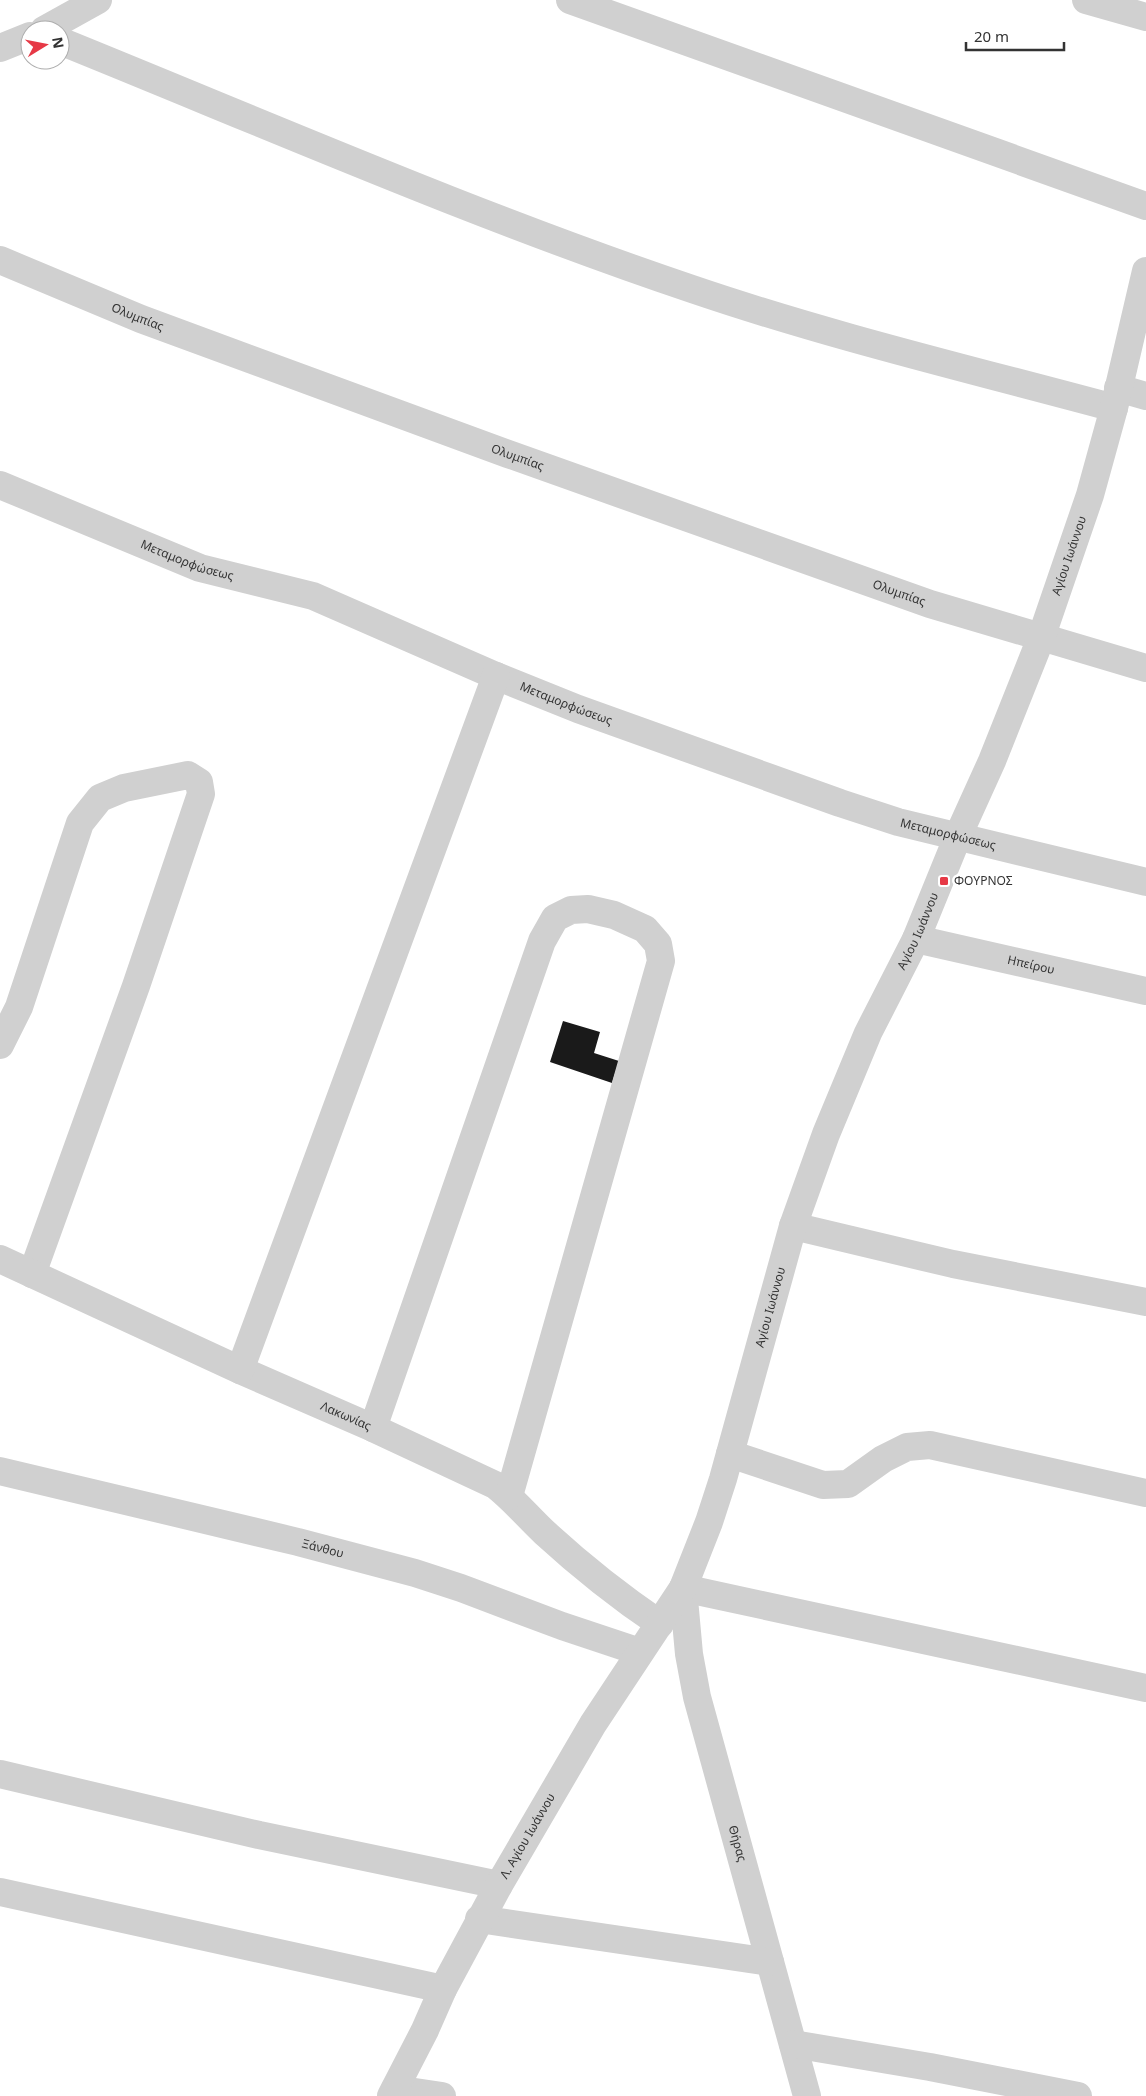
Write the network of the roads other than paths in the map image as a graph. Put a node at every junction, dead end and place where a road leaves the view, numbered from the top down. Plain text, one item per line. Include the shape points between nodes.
1 (98, 0) edge
2 (570, 0) edge
3 (1086, 0) edge
4 (1146, 17) edge
5 (62, 20) edge
6 (20, 40) edge
7 (70, 45) edge
8 (0, 48) edge
9 (1146, 206) edge
10 (0, 260) edge
11 (1145, 283) edge
12 (1146, 396) edge
13 (1116, 398) junction
14 (0, 485) edge
15 (1041, 638) junction
16 (1146, 668) edge
17 (496, 676) junction
18 (958, 836) junction
19 (1146, 882) edge
20 (916, 939) junction
21 (1146, 991) edge
22 (0, 1045) edge
23 (794, 1226) junction
24 (0, 1259) edge
25 (32, 1274) junction
26 (1146, 1302) edge
27 (240, 1370) junction
28 (373, 1428) junction
29 (730, 1454) junction
30 (0, 1471) edge
31 (1146, 1493) edge
32 (509, 1496) junction
33 (683, 1588) junction
34 (660, 1624) junction
35 (640, 1652) junction
36 (1146, 1688) edge
37 (0, 1774) edge
38 (499, 1885) junction
39 (0, 1892) edge
40 (479, 1919) junction
41 (770, 1962) junction
42 (443, 1988) junction
43 (793, 2044) junction
44 (393, 2093) edge
45 (442, 2096) edge
46 (807, 2096) edge
47 (1078, 2096) edge

1 - 5 street
2 - 9 street
3 - 4 street
6 - 8 street
7 - 13 street via 521,228 693,290 849,337
10 - 15 street, Ολυμπίας via 141,319 508,454 930,604
11 - 13 street, Αγίου Ιωάννου
12 - 13 street
13 - 15 street, Αγίου Ιωάννου via 1090,495
14 - 17 street, Μεταμορφώσεως via 200,568 312,596
15 - 16 street, Ολυμπίας
15 - 18 street, Αγίου Ιωάννου
17 - 18 street, Μεταμορφώσεως via 578,709 840,803 898,822
17 - 27 street
18 - 19 street, Μεταμορφώσεως
18 - 20 street, Αγίου Ιωάννου
20 - 21 street, Ηπείρου
20 - 23 street, Αγίου Ιωάννου via 847,1082
22 - 25 street via 19,1007 80,823 100,798 124,788 188,775 199,782 202,794
23 - 26 street via 953,1264
23 - 29 street, Αγίου Ιωάννου
24 - 25 street, Λακωνίας
25 - 27 street, Λακωνίας
27 - 28 street, Λακωνίας
28 - 32 street, Λακωνίας via 495,1485
28 - 32 street via 542,941 555,918 571,910 588,909 614,914 645,929 658,944 660,961
29 - 31 street via 823,1485 848,1484 883,1459 907,1447 930,1445
29 - 33 street, Αγίου Ιωάννου via 709,1522
30 - 35 street, Ξάνθου via 415,1573
32 - 34 street, Λακωνίας via 620,1597
33 - 34 street, Λ. Αγίου Ιωάννου
33 - 36 street
33 - 41 street, Θήρας via 697,1697
34 - 35 street, Λ. Αγίου Ιωάννου
35 - 38 street, Λ. Αγίου Ιωάννου via 593,1724
37 - 38 street via 258,1835
38 - 40 street, Λ. Αγίου Ιωάννου
39 - 42 street
40 - 41 street
40 - 42 street, Λ. Αγίου Ιωάννου
41 - 43 street, Θήρας
42 - 44 street, Λ. Αγίου Ιωάννου
43 - 46 street, Θήρας
43 - 47 street
44 - 45 street

